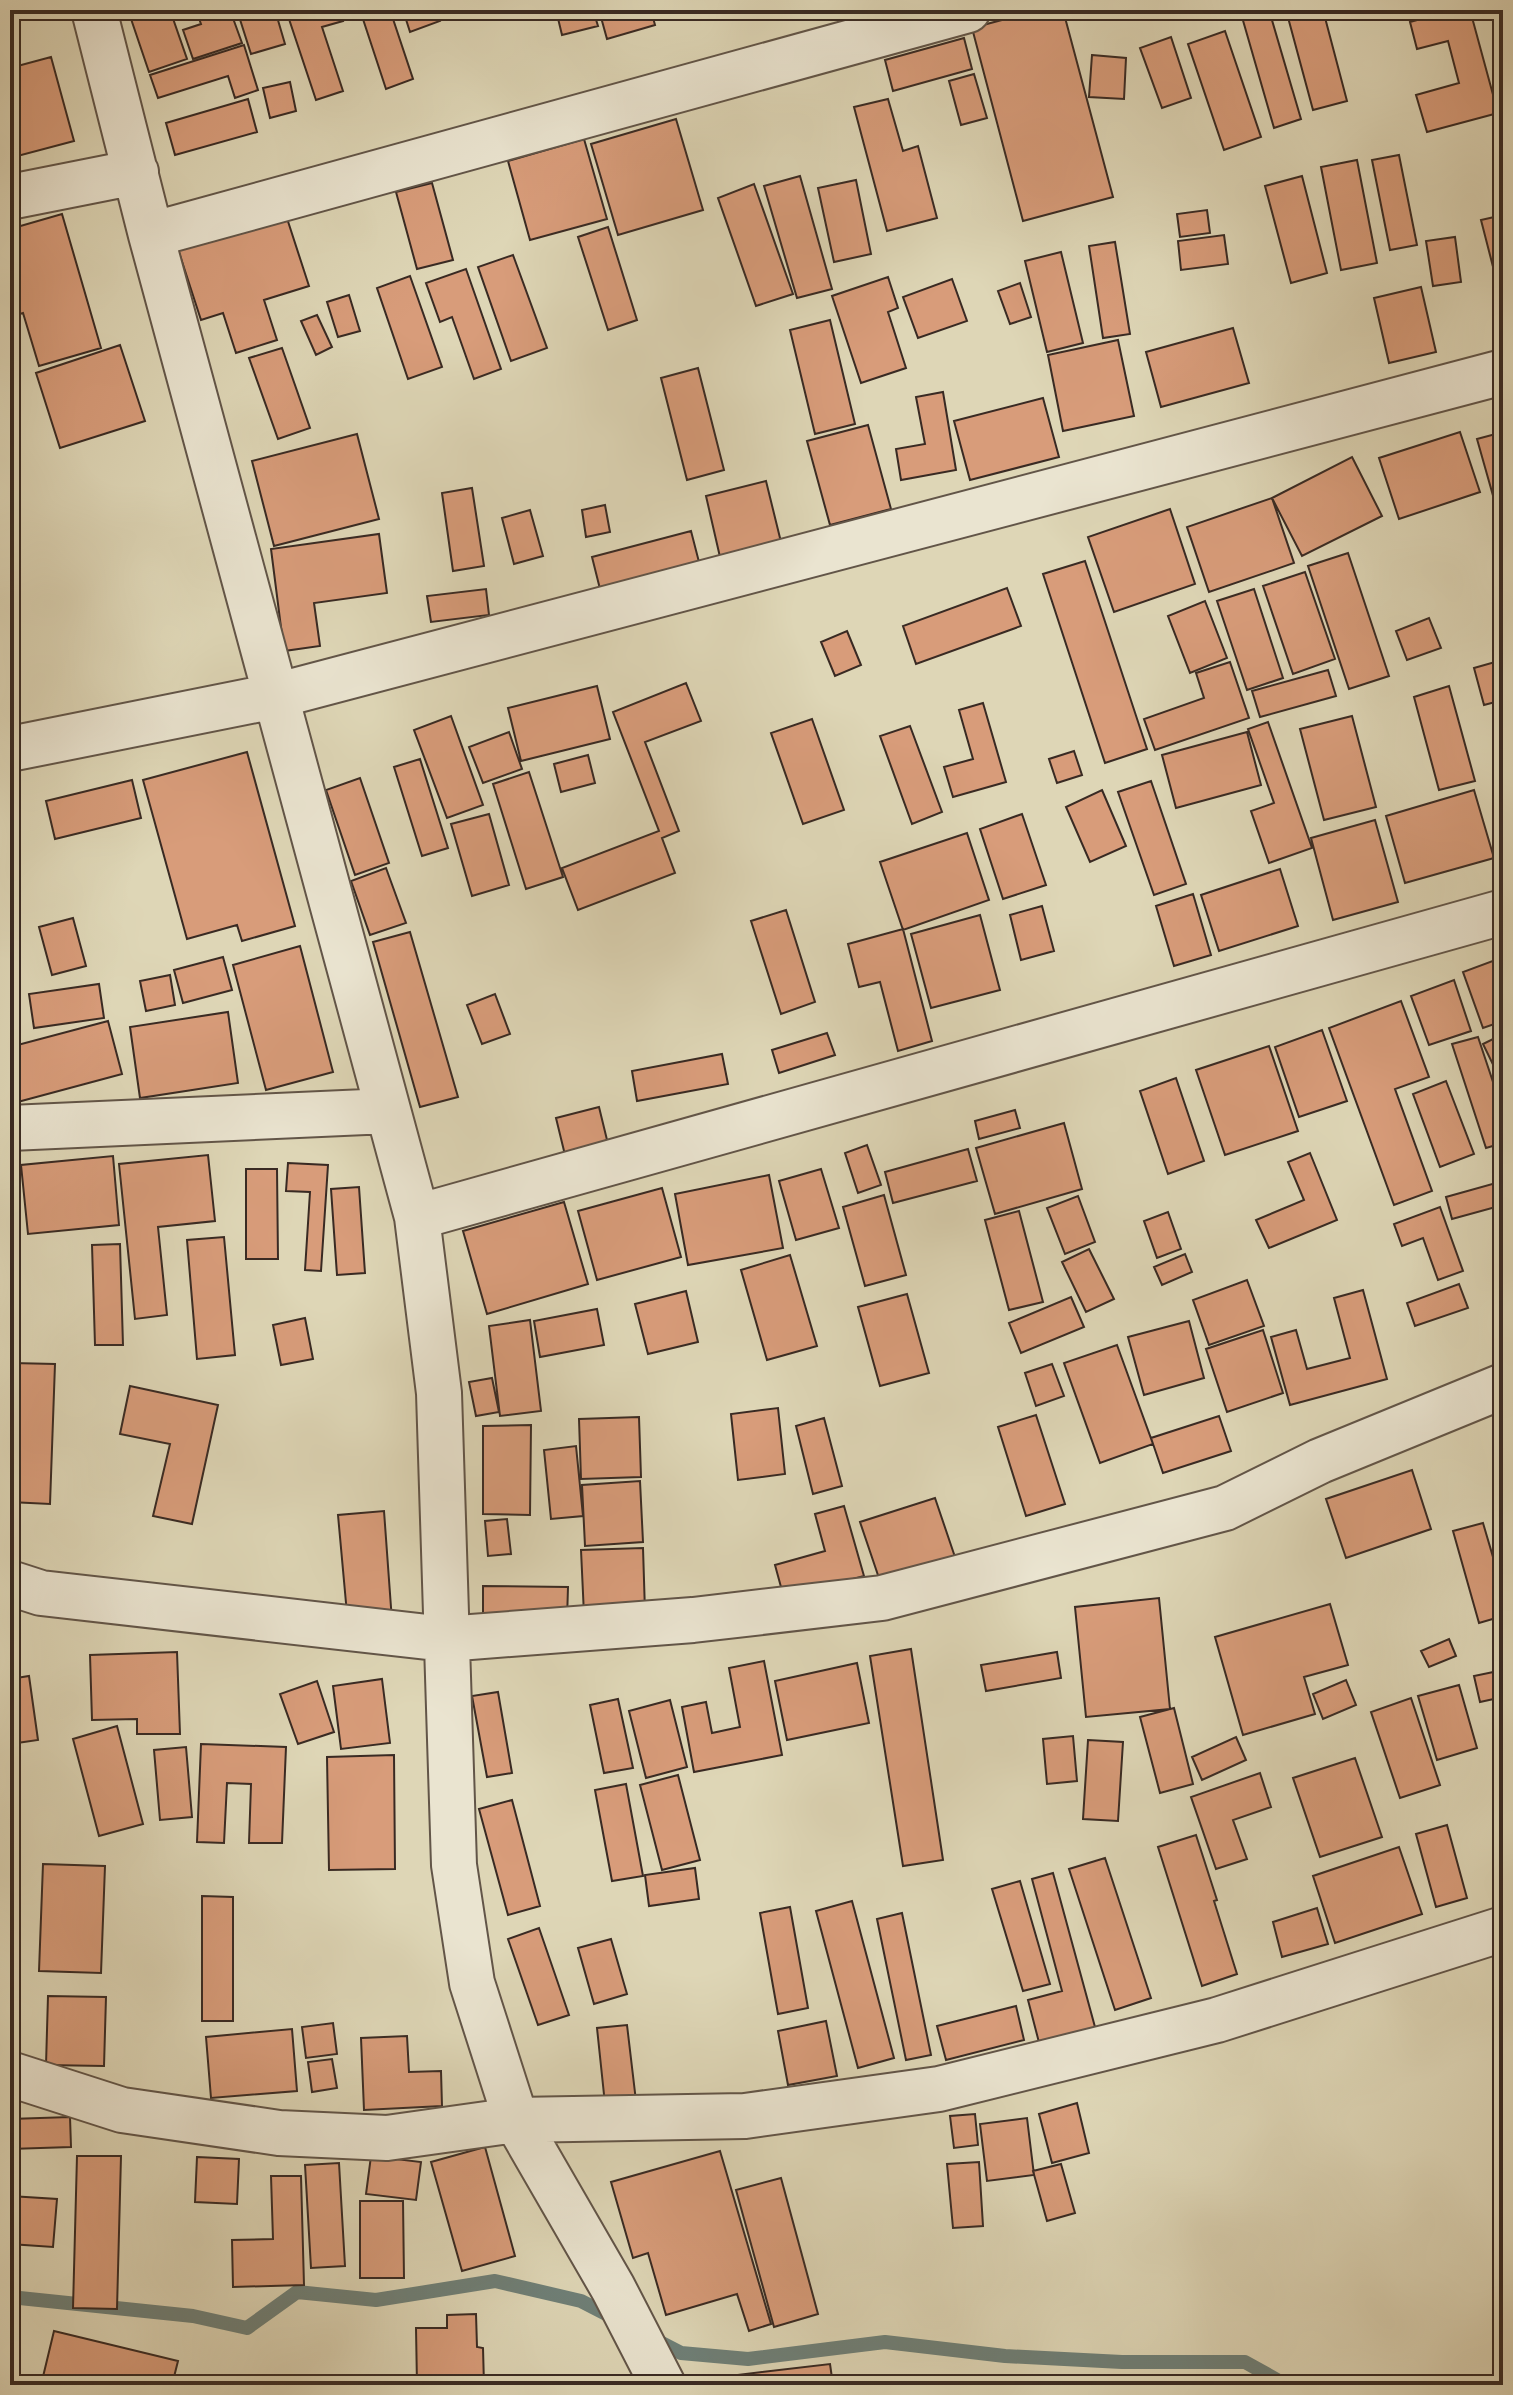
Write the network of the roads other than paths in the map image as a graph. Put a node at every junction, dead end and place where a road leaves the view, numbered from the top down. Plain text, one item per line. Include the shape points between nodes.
1 (94, 10) edge
2 (968, 10) edge
3 (136, 172) junction
4 (10, 197) edge
5 (151, 235) junction
6 (1503, 372) edge
7 (275, 696) junction
8 (10, 749) edge
9 (1503, 912) edge
10 (388, 1111) junction
11 (10, 1128) edge
12 (417, 1217) junction
13 (1503, 1386) edge
14 (10, 1583) edge
15 (445, 1639) junction
16 (1503, 1929) edge
17 (10, 2074) edge
18 (516, 2120) junction
19 (662, 2383) edge

1 - 3 street
2 - 5 street
3 - 4 street
3 - 5 street
5 - 7 street
6 - 7 street
7 - 8 street
7 - 10 street
9 - 12 street
10 - 11 street
10 - 12 street
12 - 15 street via 439,1393
13 - 15 street via 1320,1461 1225,1508 882,1598 693,1620
14 - 15 street via 41,1593
15 - 18 street via 454,1865 472,1983
16 - 18 street via 1217,2020 939,2089 745,2116
17 - 18 street via 122,2110 279,2133 387,2138
18 - 19 street

